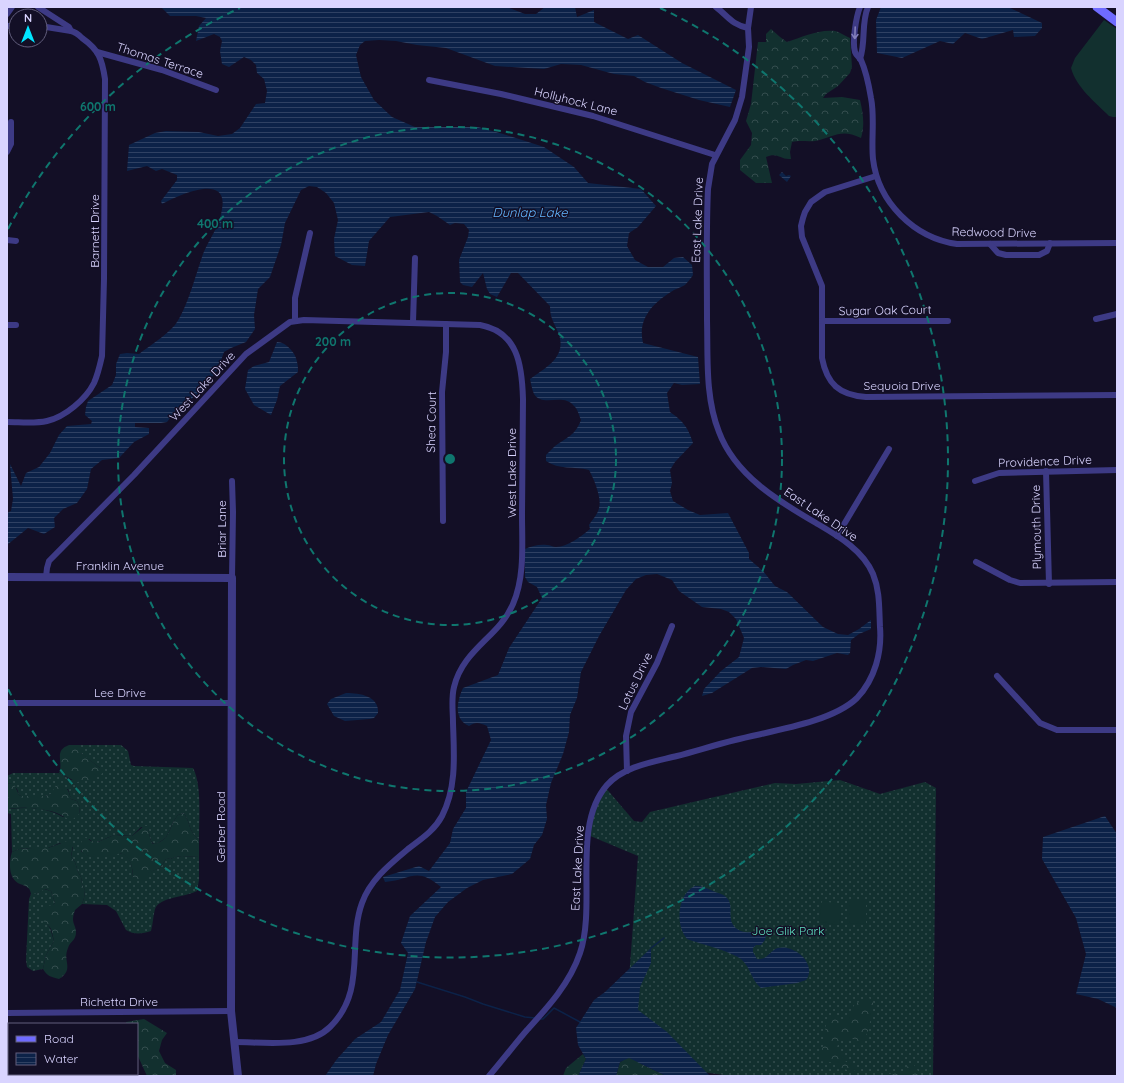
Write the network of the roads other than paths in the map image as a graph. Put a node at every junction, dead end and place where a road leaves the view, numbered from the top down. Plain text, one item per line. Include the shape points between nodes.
1 (12, 7) edge
2 (38, 7) edge
3 (716, 7) edge
4 (750, 7) edge
5 (860, 7) edge
6 (868, 7) edge
7 (1097, 7) edge
8 (7, 14) edge
9 (1117, 22) edge
10 (48, 27) edge
11 (748, 28) junction
12 (71, 31) junction
13 (97, 52) junction
14 (860, 59) junction
15 (429, 80) dead end
16 (216, 90) dead end
17 (10, 122) dead end
18 (7, 152) edge
19 (715, 155) junction
20 (876, 176) junction
21 (310, 233) dead end
22 (7, 240) edge
23 (16, 241) dead end
24 (1050, 243) junction
25 (1117, 243) edge
26 (990, 244) junction
27 (415, 258) dead end
28 (1117, 314) edge
29 (1096, 319) dead end
30 (948, 320) dead end
31 (295, 321) junction
32 (822, 321) junction
33 (413, 322) junction
34 (446, 324) junction
35 (7, 326) edge
36 (16, 326) dead end
37 (1117, 395) edge
38 (7, 422) edge
39 (889, 449) dead end
40 (1117, 470) edge
41 (1046, 471) junction
42 (232, 481) dead end
43 (975, 481) dead end
44 (443, 522) dead end
45 (837, 536) junction
46 (976, 562) dead end
47 (7, 576) edge
48 (46, 577) junction
49 (232, 578) junction
50 (1117, 582) edge
51 (1049, 584) junction
52 (672, 626) dead end
53 (997, 676) dead end
54 (7, 703) edge
55 (232, 703) junction
56 (1117, 730) edge
57 (627, 771) junction
58 (231, 1011) junction
59 (7, 1013) edge
60 (235, 1042) junction
61 (238, 1076) edge
62 (489, 1076) edge

1 - 8 street
2 - 12 street, Barnett Drive via 69,27
3 - 11 street via 731,22
4 - 11 street, East Lake Drive
5 -> 14 street, Redwood Drive via 854,38 855,52
6 - 14 street, Redwood Drive
7 - 9 main road
10 - 12 street
11 - 19 street, East Lake Drive via 749,47 742,97 735,120
12 - 13 street, Barnett Drive via 93,46
13 - 16 street, Thomas Terrace via 162,70
13 - 38 street, Barnett Drive via 105,79 104,286 100,367 85,395 58,417 41,422
14 - 20 street, Redwood Drive via 867,77 872,107
15 - 19 street, Hollyhock Lane via 593,116
17 - 18 street via 11,144
19 - 45 street, East Lake Drive via 708,190 707,232 709,391 714,419 730,454 746,474 777,498
20 - 26 street, Redwood Drive via 895,209 908,223 925,234 952,243
20 - 32 street, Sequoia Drive via 825,192 811,202 805,212 802,237 822,286
21 - 31 street via 295,298
22 - 23 street
24 - 25 street, Redwood Drive
24 - 26 street, Redwood Drive
24 - 26 street via 1047,251 1039,255 1006,255 998,253
27 - 33 street
28 - 29 street
30 - 32 street, Sugar Oak Court
31 - 33 street, West Lake Drive
31 - 48 street, West Lake Drive via 282,327 246,354 134,475 49,561
32 - 37 street, Sequoia Drive via 824,370 836,388 853,396
33 - 34 street, West Lake Drive
34 - 44 street, Shea Court via 442,392
34 - 60 street, West Lake Drive via 492,328 512,344 518,361 523,398 522,552 517,593 507,615 472,652 455,681 452,700 454,769 443,814 433,829 373,882 362,901 357,924 352,984 340,1015 323,1033 310,1040
35 - 36 street
39 - 45 street
40 - 41 street, Providence Drive
41 - 43 street, Providence Drive via 999,473
41 - 51 street, Plymouth Drive
42 - 49 street, Briar Lane
45 - 57 street, East Lake Drive via 868,564 879,596 879,651 869,682 860,694 848,705 830,715 659,760
46 - 51 street via 1010,580
47 - 48 street, Franklin Avenue
48 - 49 street, Franklin Avenue
49 - 55 street, Gerber Road
50 - 51 street
52 - 57 street, Lotus Drive via 657,663 631,712 626,736
53 - 56 street via 1040,723 1049,728
54 - 55 street, Lee Drive
55 - 58 street, Gerber Road
57 - 62 street, East Lake Drive via 606,787 591,818 584,938 575,966 566,983
58 - 59 street, Richetta Drive
58 - 60 street, Gerber Road
60 - 61 street, Gerber Road

